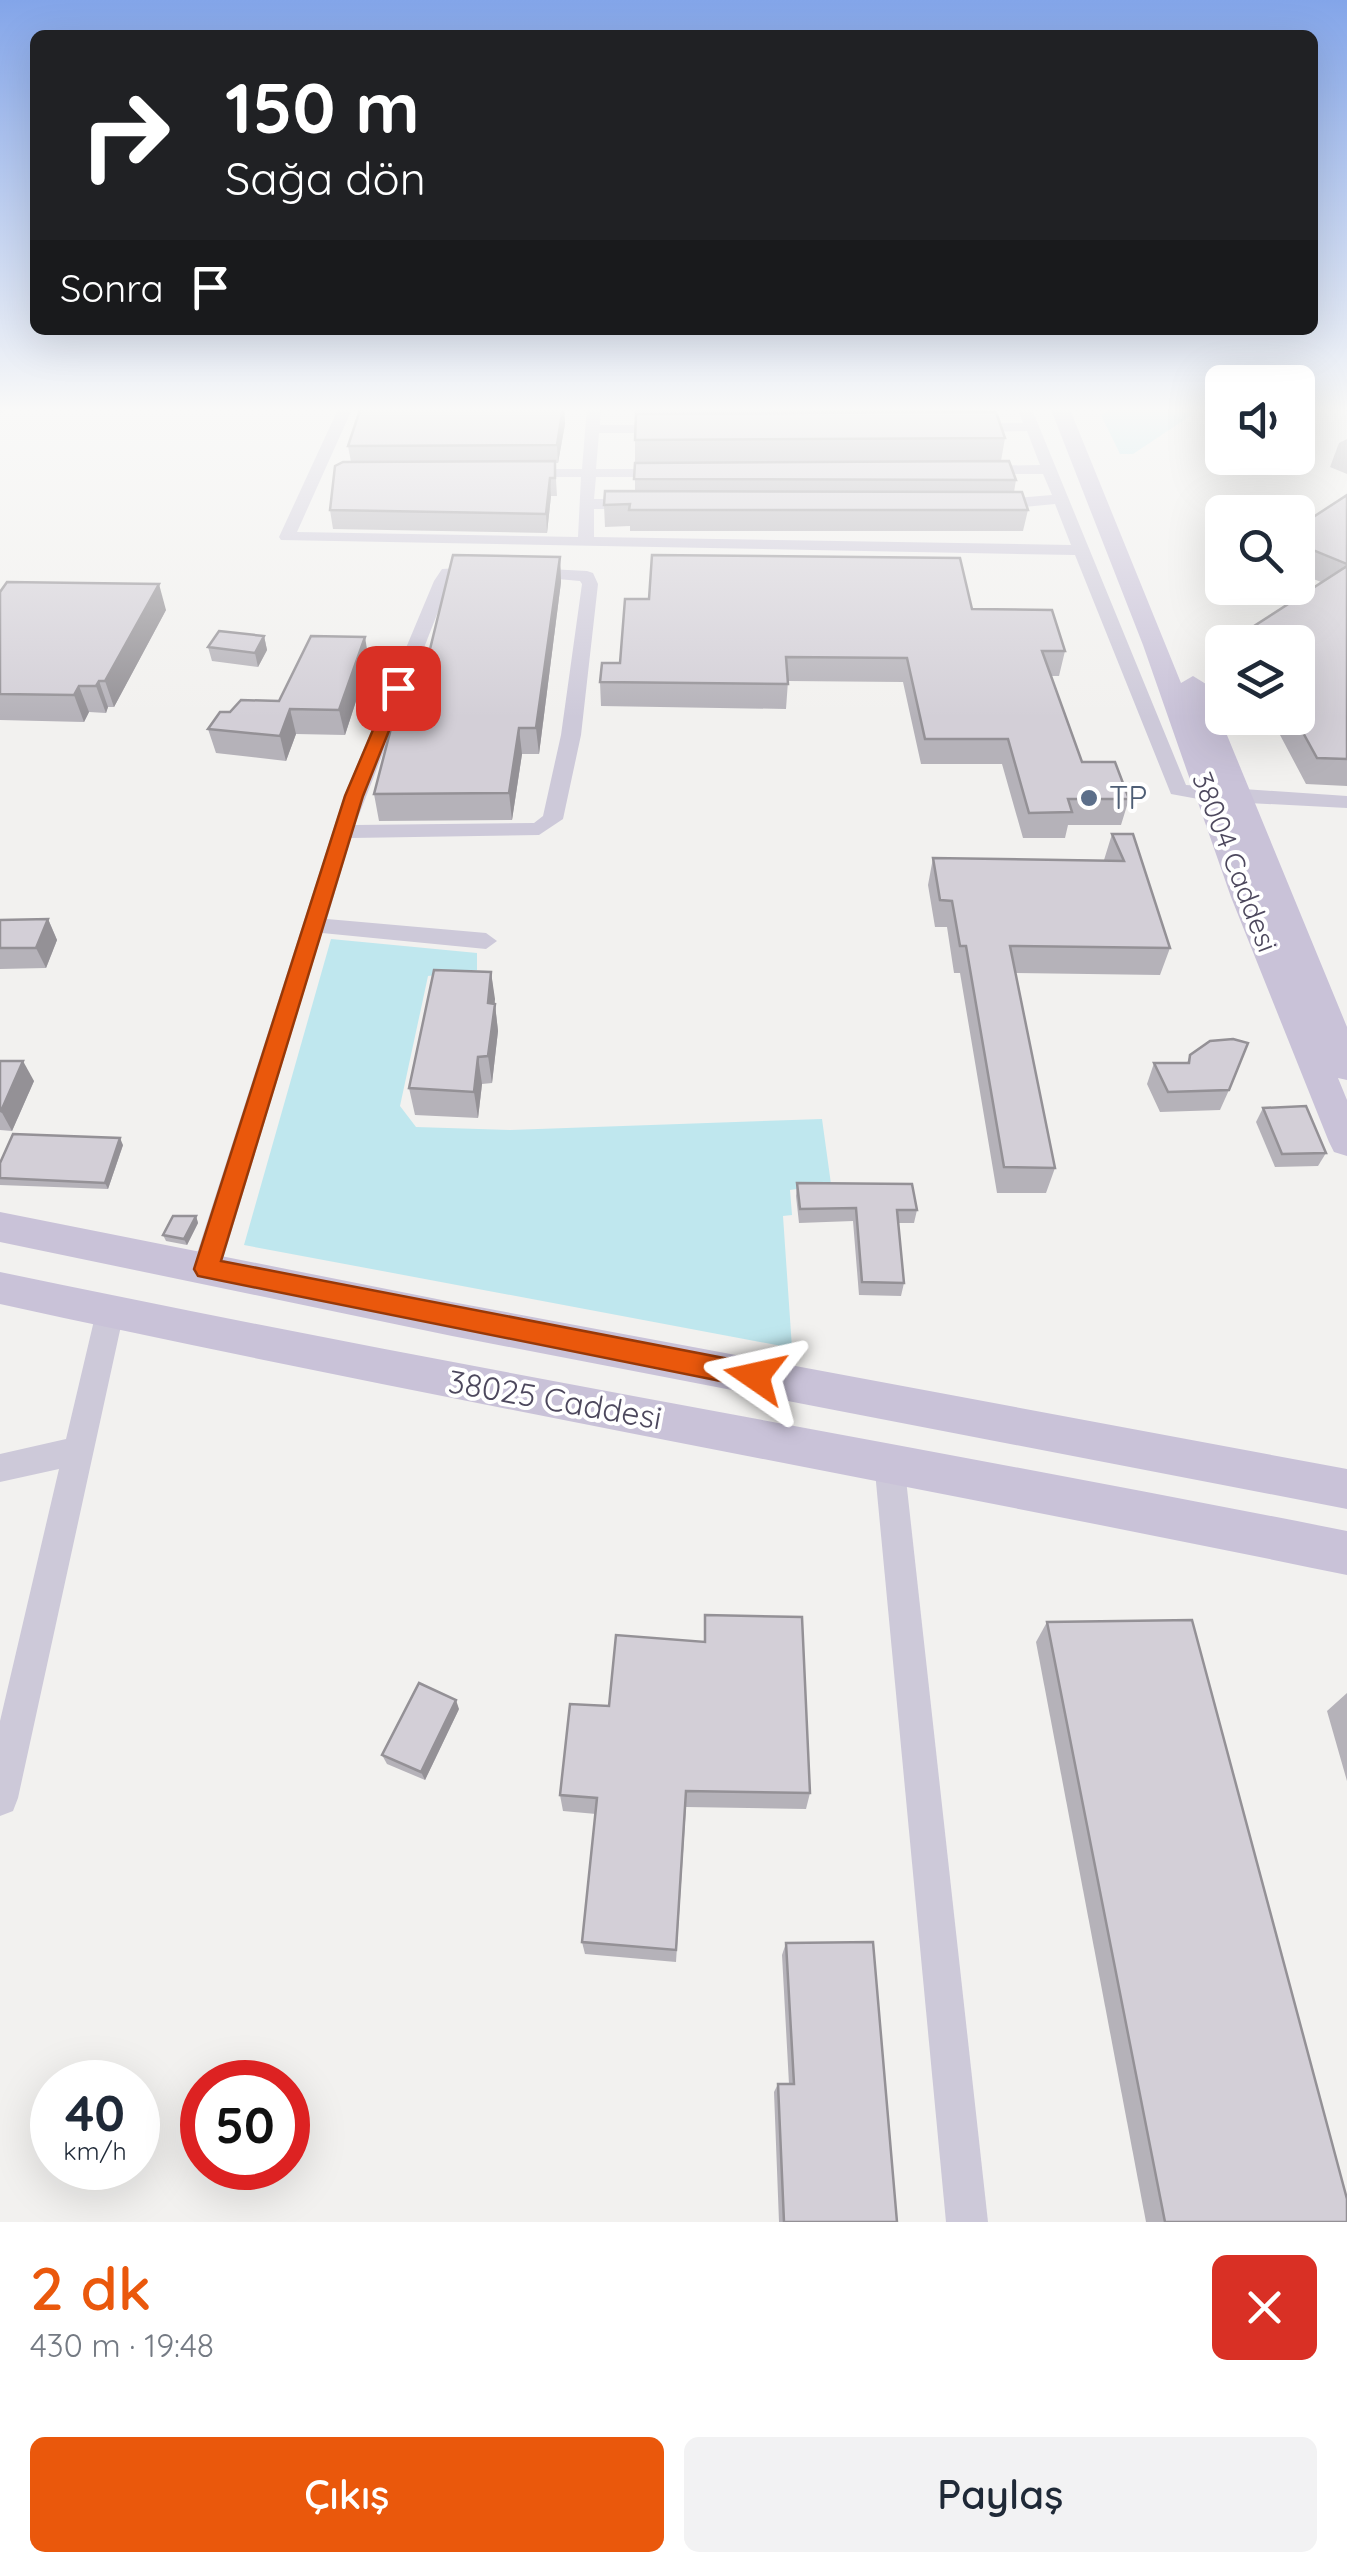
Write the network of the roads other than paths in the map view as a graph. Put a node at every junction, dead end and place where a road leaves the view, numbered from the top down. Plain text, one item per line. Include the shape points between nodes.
1 (300, 511) edge
2 (586, 511) edge
3 (1067, 511) edge
4 (1109, 511) edge
5 (586, 542) junction
6 (1082, 550) junction
7 (1134, 563) junction
8 (1209, 795) junction
9 (1238, 795) junction
10 (1347, 802) edge
11 (342, 832) junction
12 (314, 925) junction
13 (486, 941) dead end
14 (1347, 1068) edge
15 (1347, 1142) edge
16 (0, 1227) edge
17 (206, 1269) junction
18 (0, 1288) edge
19 (110, 1312) junction
20 (80, 1450) junction
21 (889, 1461) junction
22 (0, 1468) edge
23 (1347, 1489) edge
24 (1337, 1554) edge
25 (0, 1798) edge
26 (968, 2222) edge

1 - 5 street via 287,538
2 - 5 street
3 - 6 street
4 - 7 street, 38004 Caddesi
5 - 6 street
6 - 8 street via 1178,790
7 - 8 street, 38004 Caddesi
7 - 9 street, 38004 Caddesi
8 - 9 street
8 - 15 street, 38004 Caddesi
9 - 10 street
9 - 14 street, 38004 Caddesi
11 - 11 street via 448,572 587,576 577,698 553,819 540,829
11 - 12 street
12 - 13 street
12 - 17 street
16 - 17 street, 38025 Caddesi
17 - 23 street, 38025 Caddesi
18 - 19 street, 38025 Caddesi
19 - 20 street
19 - 21 street, 38025 Caddesi
20 - 22 street
20 - 25 street
21 - 24 street, 38025 Caddesi
21 - 26 street

